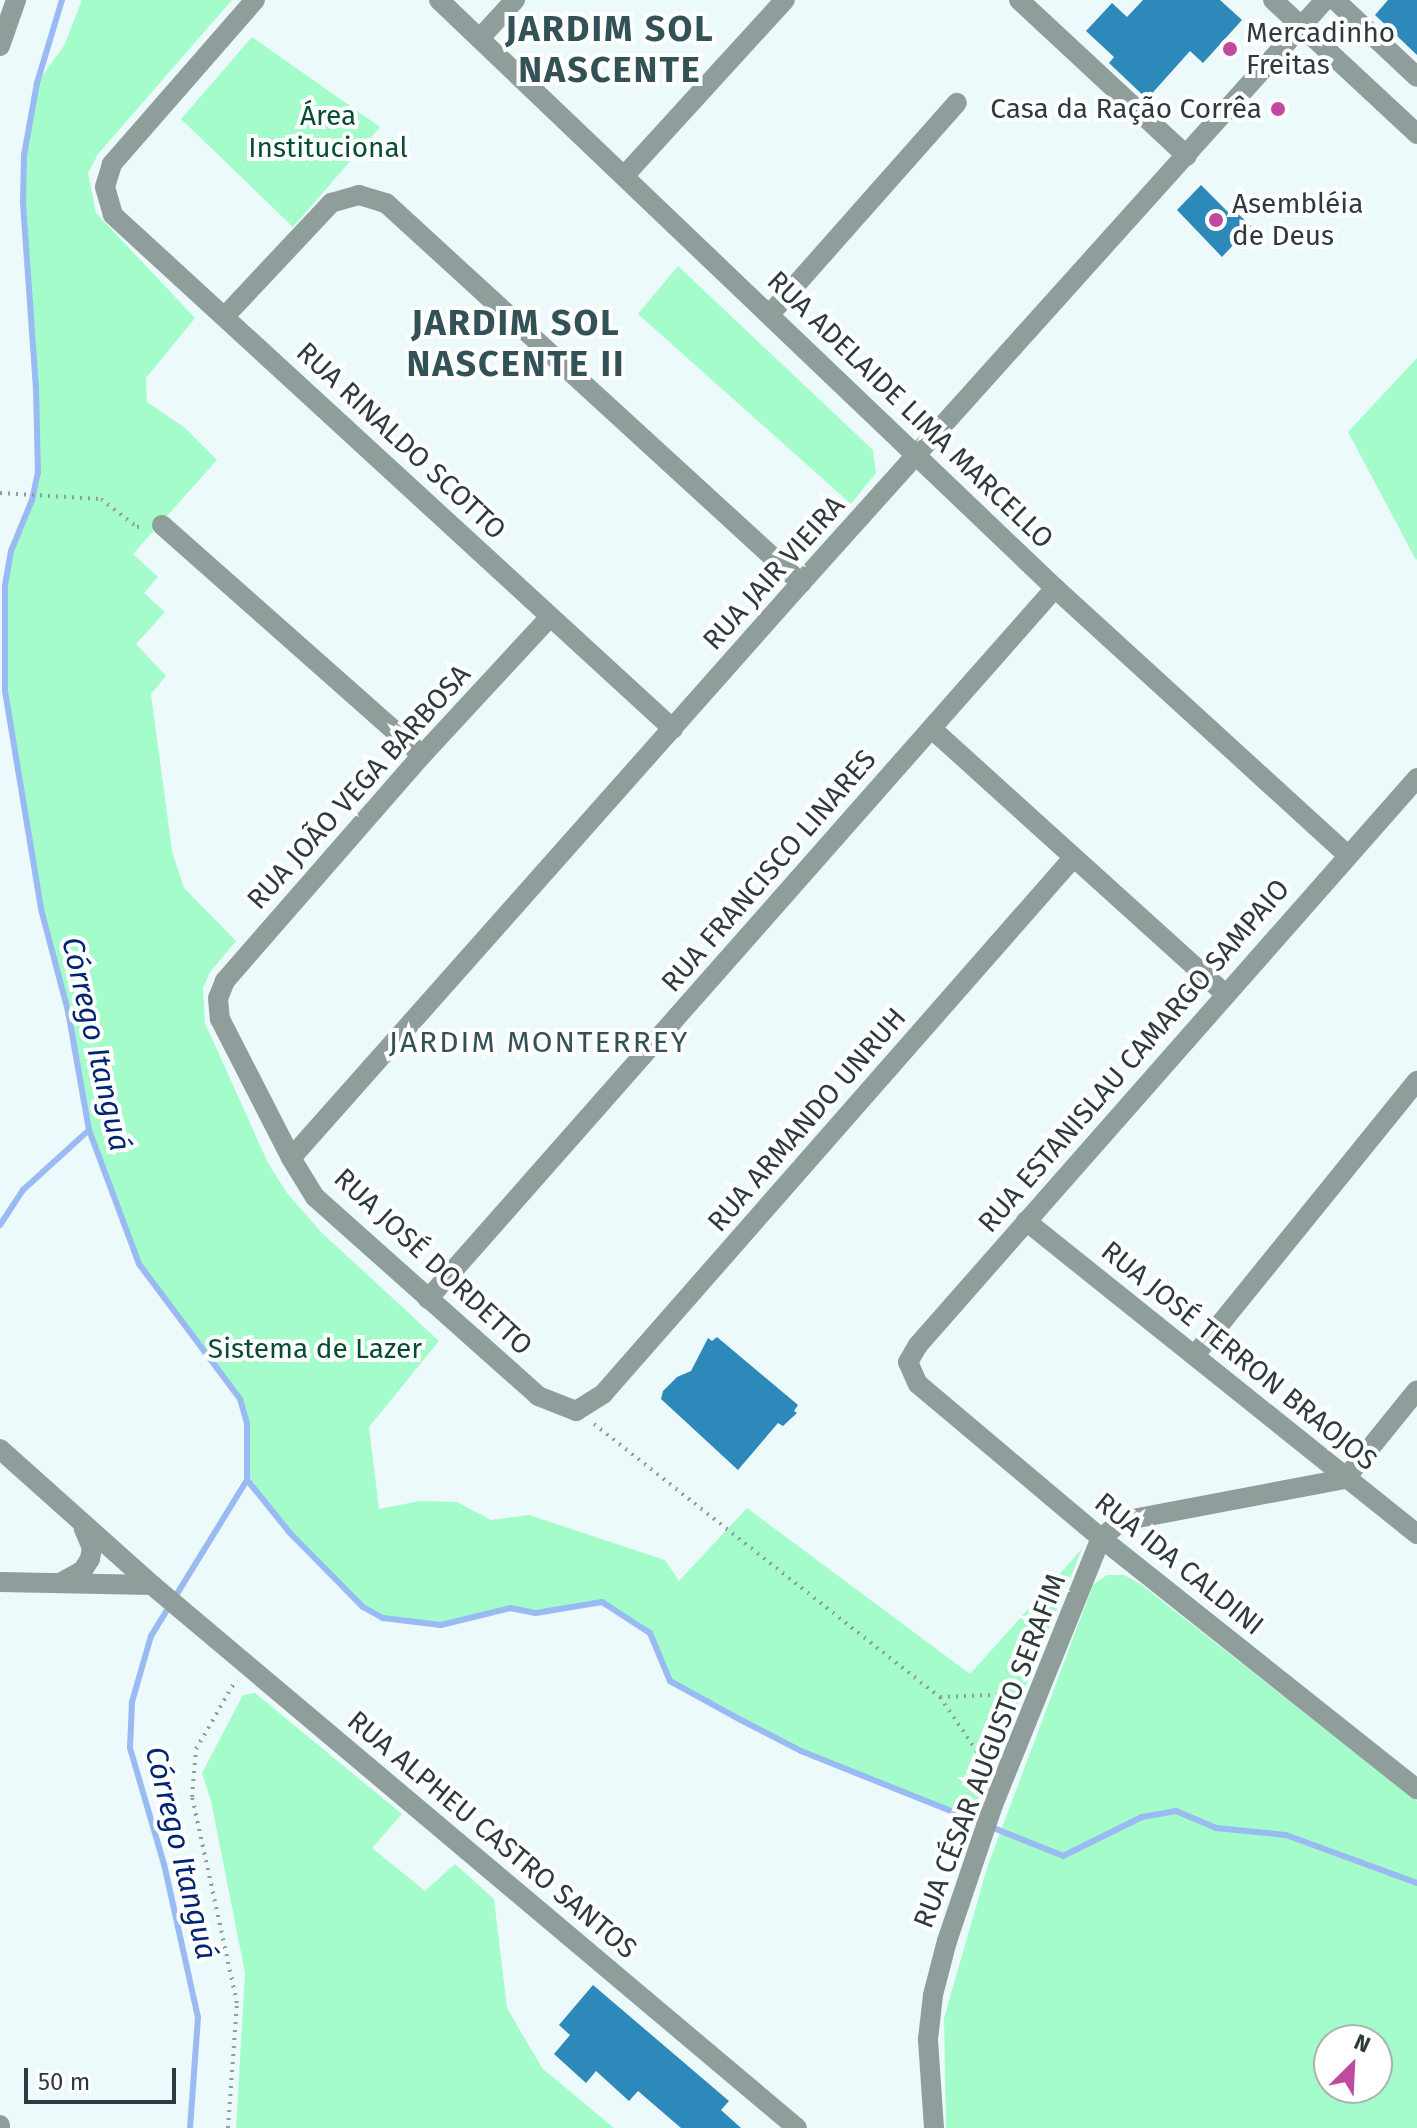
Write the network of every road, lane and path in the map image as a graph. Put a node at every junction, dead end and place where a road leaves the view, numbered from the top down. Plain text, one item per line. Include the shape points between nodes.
1 (16, 0) edge
2 (255, 0) edge
3 (439, 0) edge
4 (515, 0) edge
5 (785, 0) edge
6 (1019, 0) edge
7 (1273, 0) edge
8 (1325, 0) edge
9 (1335, 0) edge
10 (1301, 26) junction
11 (480, 38) junction
12 (0, 46) edge
13 (1417, 77) edge
14 (957, 103) dead end
15 (1417, 134) edge
16 (1187, 156) junction
17 (625, 175) junction
18 (770, 314) junction
19 (226, 315) junction
20 (917, 455) junction
21 (0, 493) edge
22 (162, 525) joint
23 (801, 583) junction
24 (1055, 588) junction
25 (549, 618) junction
26 (673, 729) junction
27 (932, 729) junction
28 (422, 755) junction
29 (1417, 778) edge
30 (1410, 800) edge
31 (1348, 856) junction
32 (1073, 858) junction
33 (1225, 994) junction
34 (218, 998) joint
35 (1417, 1081) edge
36 (291, 1158) junction
37 (1026, 1221) junction
38 (428, 1299) junction
39 (1195, 1355) junction
40 (912, 1376) joint
41 (1417, 1390) edge
42 (576, 1411) junction
43 (0, 1449) edge
44 (1345, 1479) junction
45 (73, 1516) junction
46 (1417, 1534) edge
47 (1101, 1538) junction
48 (0, 1582) edge
49 (60, 1583) junction
50 (154, 1587) junction
51 (246, 1664) junction
52 (1038, 1693) junction
53 (940, 1697) junction
54 (1417, 1789) edge
55 (997, 1796) junction
56 (228, 2128) edge
57 (797, 2128) edge
58 (934, 2128) edge

1 - 12 street
2 - 19 street, RUA RINALDO SCOTTO via 112,164 105,187 113,215
3 - 11 street, RUA ADELAIDE LIMA MARCELLO
4 - 11 street
5 - 17 street
6 - 16 street
7 - 10 street
8 - 10 street, RUA JAIR VIEIRA
9 - 13 street
10 - 15 street
10 - 16 street, RUA JAIR VIEIRA
11 - 17 street, RUA ADELAIDE LIMA MARCELLO
14 - 18 street
16 - 20 street, RUA JAIR VIEIRA
17 - 18 street, RUA ADELAIDE LIMA MARCELLO
18 - 20 street, RUA ADELAIDE LIMA MARCELLO
19 - 23 street via 331,203 359,195 386,203
19 - 25 street, RUA RINALDO SCOTTO
20 - 23 street, RUA JAIR VIEIRA
20 - 24 street, RUA ADELAIDE LIMA MARCELLO
21 - 22 path via 101,499 137,527
22 - 28 street
23 - 26 street, RUA JAIR VIEIRA
24 - 27 street, RUA FRANCISCO LINARES
24 - 31 street, RUA ADELAIDE LIMA MARCELLO
25 - 26 street, RUA RINALDO SCOTTO
25 - 28 street, RUA JOÃO VEGA BARBOSA
26 - 36 street, RUA JAIR VIEIRA
27 - 32 street
27 - 38 street, RUA FRANCISCO LINARES
28 - 34 street, RUA JOÃO VEGA BARBOSA via 225,981
29 - 30 street, RUA ESTANISLAU CAMARGO SAMPAIO
30 - 31 street, RUA ESTANISLAU CAMARGO SAMPAIO
31 - 33 street, RUA ESTANISLAU CAMARGO SAMPAIO
32 - 33 street
32 - 42 street, RUA ARMANDO UNRUH via 603,1394
33 - 37 street, RUA ESTANISLAU CAMARGO SAMPAIO
34 - 36 street, RUA JOSÉ DORDETTO via 220,1019
35 - 39 street
36 - 38 street, RUA JOSÉ DORDETTO via 315,1197
37 - 39 street, RUA JOSÉ TERRON BRAOJOS
37 - 40 street, RUA ESTANISLAU CAMARGO SAMPAIO via 918,1345 908,1362
38 - 42 street, RUA JOSÉ DORDETTO via 538,1396
39 - 44 street, RUA JOSÉ TERRON BRAOJOS
40 - 47 street, RUA IDA CALDINI
41 - 44 street
42 - 53 path
43 - 45 street, RUA ALPHEU CASTRO SANTOS
44 - 46 street, RUA JOSÉ TERRON BRAOJOS
44 - 47 street via 1122,1521
45 - 49 street, RUA ALPHEU CASTRO SANTOS via 86,1531 90,1559 83,1570
45 - 50 street, RUA ALPHEU CASTRO SANTOS
47 - 52 street, RUA CÉSAR AUGUSTO SERAFIM
47 - 54 street, RUA IDA CALDINI
48 - 49 street
49 - 50 street
50 - 51 street, RUA ALPHEU CASTRO SANTOS
51 - 56 path via 196,1749 192,1797 237,2003
51 - 57 street, RUA ALPHEU CASTRO SANTOS
52 - 53 path
52 - 55 street, RUA CÉSAR AUGUSTO SERAFIM
53 - 55 path
55 - 58 street, RUA CÉSAR AUGUSTO SERAFIM via 933,1995 928,2039

